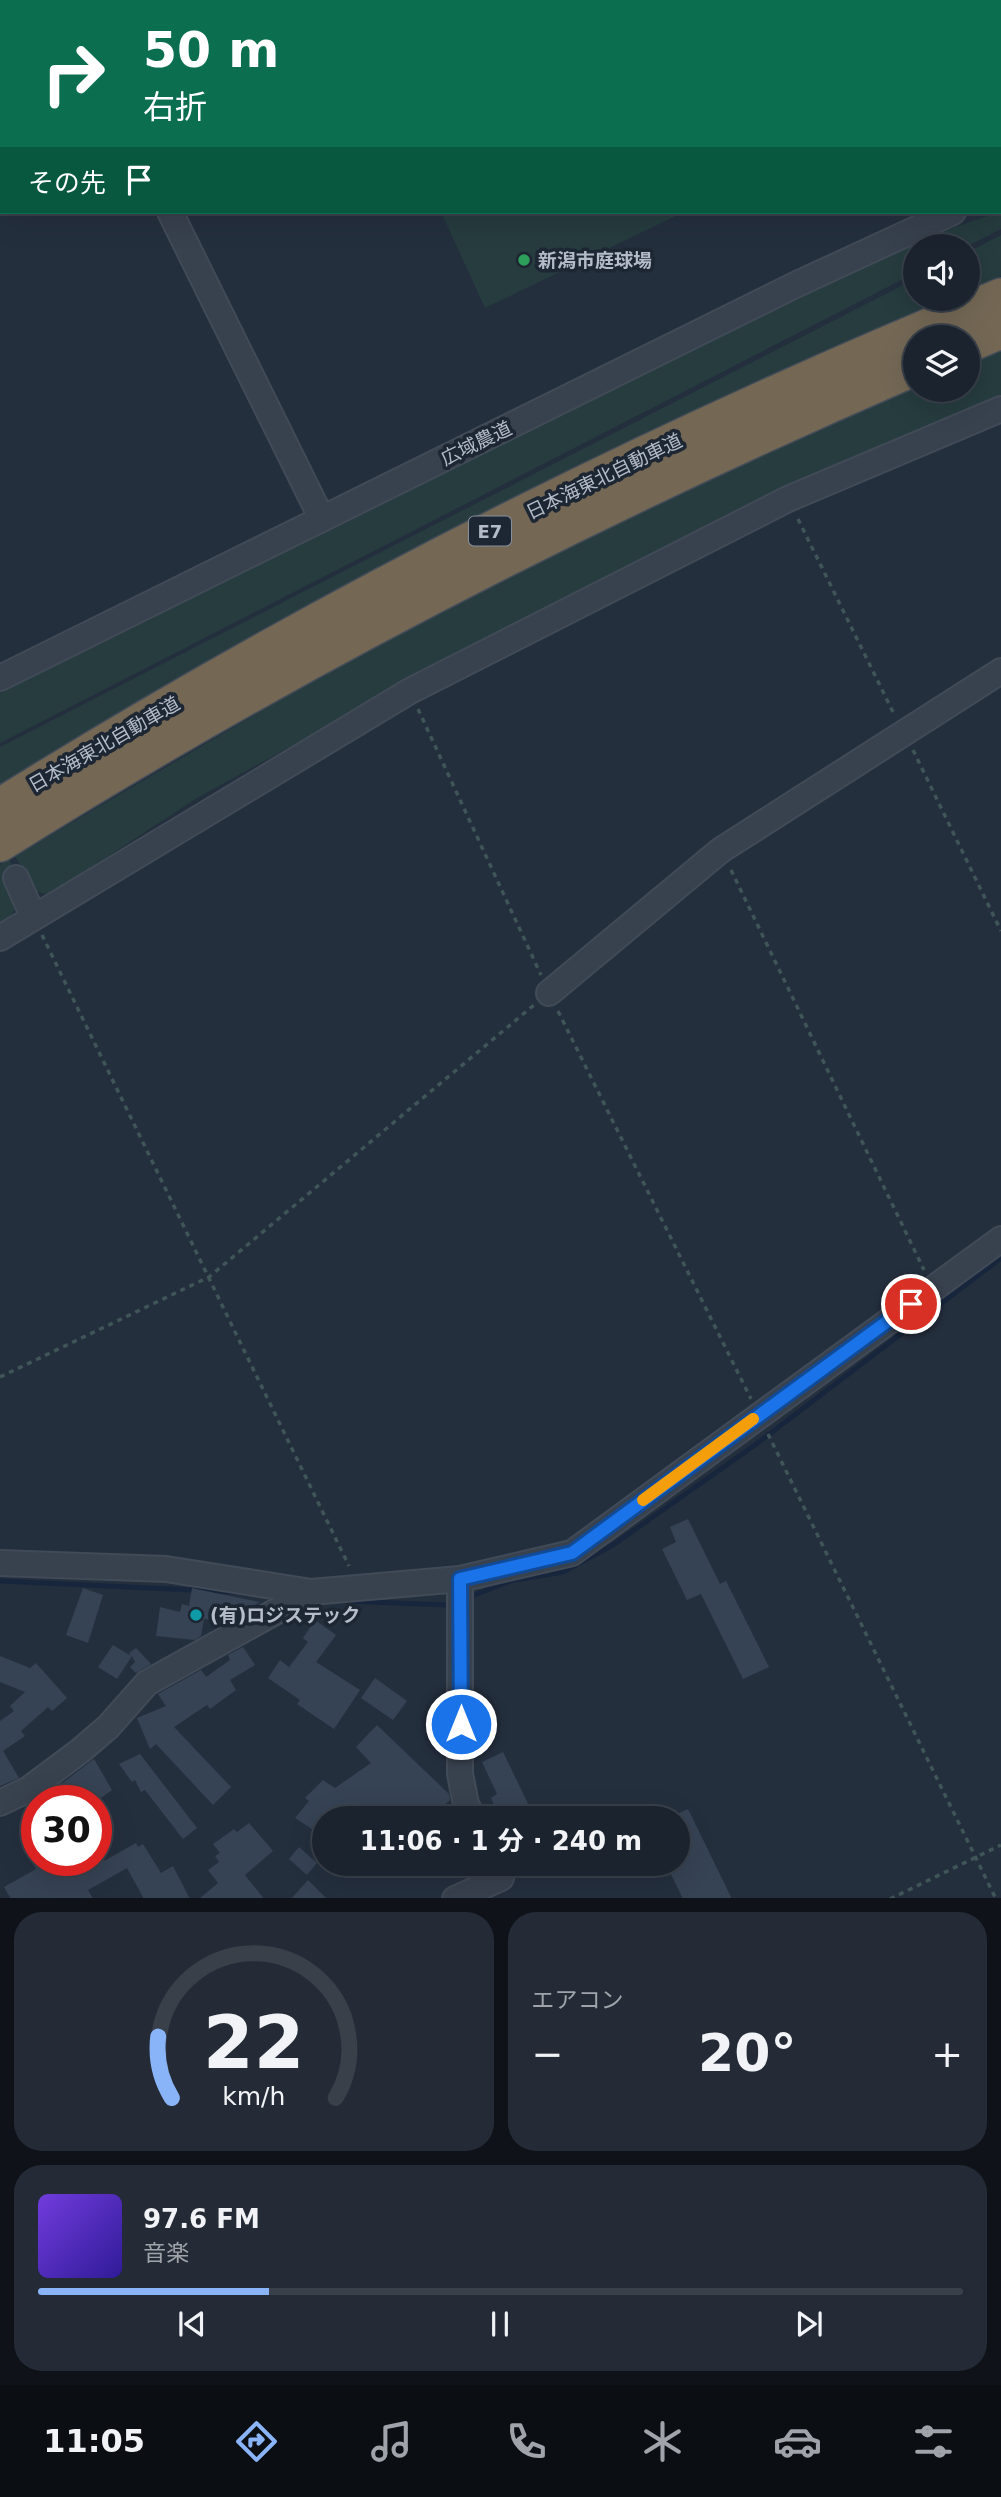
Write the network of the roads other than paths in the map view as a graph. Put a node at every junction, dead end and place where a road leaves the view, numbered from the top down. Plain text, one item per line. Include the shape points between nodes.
1 (171, 214) edge
2 (949, 214) edge
3 (1001, 296) edge
4 (1001, 331) edge
5 (980, 340) edge
6 (903, 373) edge
7 (1001, 409) edge
8 (322, 519) junction
9 (1001, 671) edge
10 (0, 678) edge
11 (0, 806) edge
12 (0, 844) edge
13 (16, 878) dead end
14 (33, 916) junction
15 (0, 938) edge
16 (549, 993) road end
17 (1001, 1238) edge
18 (0, 1563) edge
19 (460, 1579) junction
20 (311, 1592) junction
21 (0, 1803) edge
22 (467, 1806) edge
23 (502, 1880) edge
24 (457, 1898) edge

1 - 8 street
2 - 8 street, 広域農道
3 - 11 highway, 日本海東北自動車道 / E7 via 719,420 460,546 310,625
4 - 5 highway
6 - 12 highway, 日本海東北自動車道 / E7 via 704,463 344,644
7 - 14 street via 788,499 410,691
8 - 10 street, 広域農道
9 - 16 street via 721,850
13 - 14 street
14 - 15 street
17 - 19 street via 572,1553
18 - 20 street via 166,1569
19 - 20 street
19 - 22 street via 460,1774
20 - 21 street via 147,1683 80,1751 29,1789
23 - 24 street

